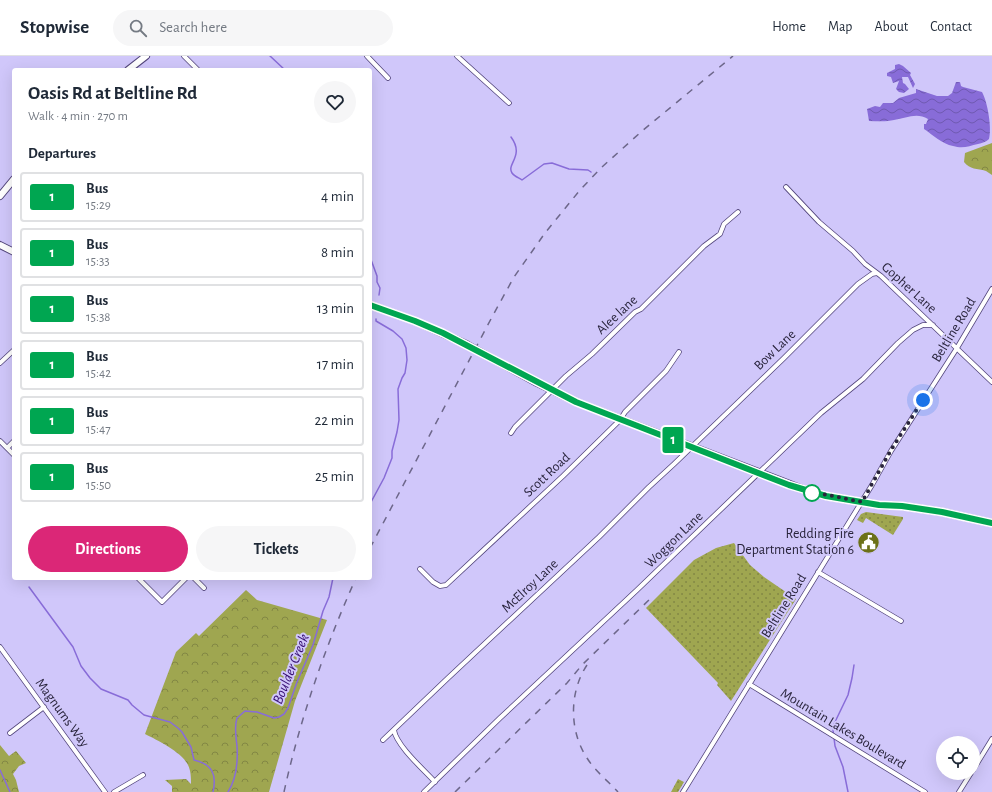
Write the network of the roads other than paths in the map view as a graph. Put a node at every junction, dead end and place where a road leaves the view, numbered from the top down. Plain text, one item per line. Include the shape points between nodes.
1 (146, 56) edge
2 (184, 56) edge
3 (367, 56) edge
4 (457, 56) edge
5 (131, 68) edge
6 (196, 68) edge
7 (388, 78) dead end
8 (509, 103) dead end
9 (12, 181) edge
10 (786, 187) dead end
11 (0, 196) edge
12 (738, 212) dead end
13 (0, 244) edge
14 (12, 251) edge
15 (877, 273) junction
16 (992, 289) edge
17 (372, 307) edge
18 (934, 325) junction
19 (957, 348) junction
20 (12, 352) edge
21 (680, 352) dead end
22 (0, 363) edge
23 (992, 382) edge
24 (552, 391) junction
25 (620, 420) junction
26 (511, 433) dead end
27 (0, 441) edge
28 (12, 443) edge
29 (691, 447) junction
30 (7, 448) junction
31 (12, 453) edge
32 (758, 473) junction
33 (862, 502) junction
34 (992, 523) edge
35 (420, 569) dead end
36 (818, 572) junction
37 (140, 580) edge
38 (184, 580) edge
39 (196, 580) edge
40 (204, 588) dead end
41 (901, 621) dead end
42 (0, 646) edge
43 (749, 684) junction
44 (44, 707) junction
45 (394, 730) junction
46 (10, 732) dead end
47 (992, 739) edge
48 (384, 740) dead end
49 (980, 759) edge
50 (143, 775) dead end
51 (967, 780) edge
52 (435, 782) junction
53 (105, 792) edge
54 (114, 792) edge
55 (424, 792) edge
56 (683, 792) edge
57 (925, 792) edge
58 (959, 792) edge

1 - 5 main road
2 - 6 street
3 - 7 street
4 - 8 street
9 - 11 main road
10 - 15 street, Gopher Lane via 819,222
12 - 24 street, Alee lane via 724,224 720,234 704,246
13 - 14 main road
15 - 18 street, Gopher Lane
15 - 29 street, Bow Lane via 858,284
16 - 19 street, Beltline Road
17 - 24 main road, bridge via 415,321 466,344
18 - 19 street, Gopher Lane
18 - 32 street, Woggon Lane via 923,325 913,330 863,379 821,413
19 - 23 street, Gopher Lane
19 - 33 street, Beltline Road via 891,450
20 - 22 street
21 - 25 street, Scott Road via 666,371
24 - 25 main road
24 - 26 street, Alee lane via 514,427
25 - 29 main road
25 - 35 street, Scott Road via 446,585 440,586 433,582
27 - 30 street
28 - 30 street
29 - 32 main road
29 - 45 street, McElroy Lane
30 - 31 street
32 - 33 main road via 808,491
32 - 52 street, Woggon Lane
33 - 34 main road via 942,512
33 - 36 street, Beltline Road
36 - 41 street
36 - 43 street, Beltline Road
37 - 38 street via 162,602
39 - 40 street
42 - 44 street, Magnums Way
43 - 56 street, Beltline Road
43 - 57 street, Mountain Lakes Boulevard
44 - 46 street
44 - 53 street, Magnums Way
45 - 48 street, McElroy Lane
45 - 52 street via 401,745
47 - 49 street
50 - 54 street
51 - 58 street
52 - 55 street, Woggon Lane

